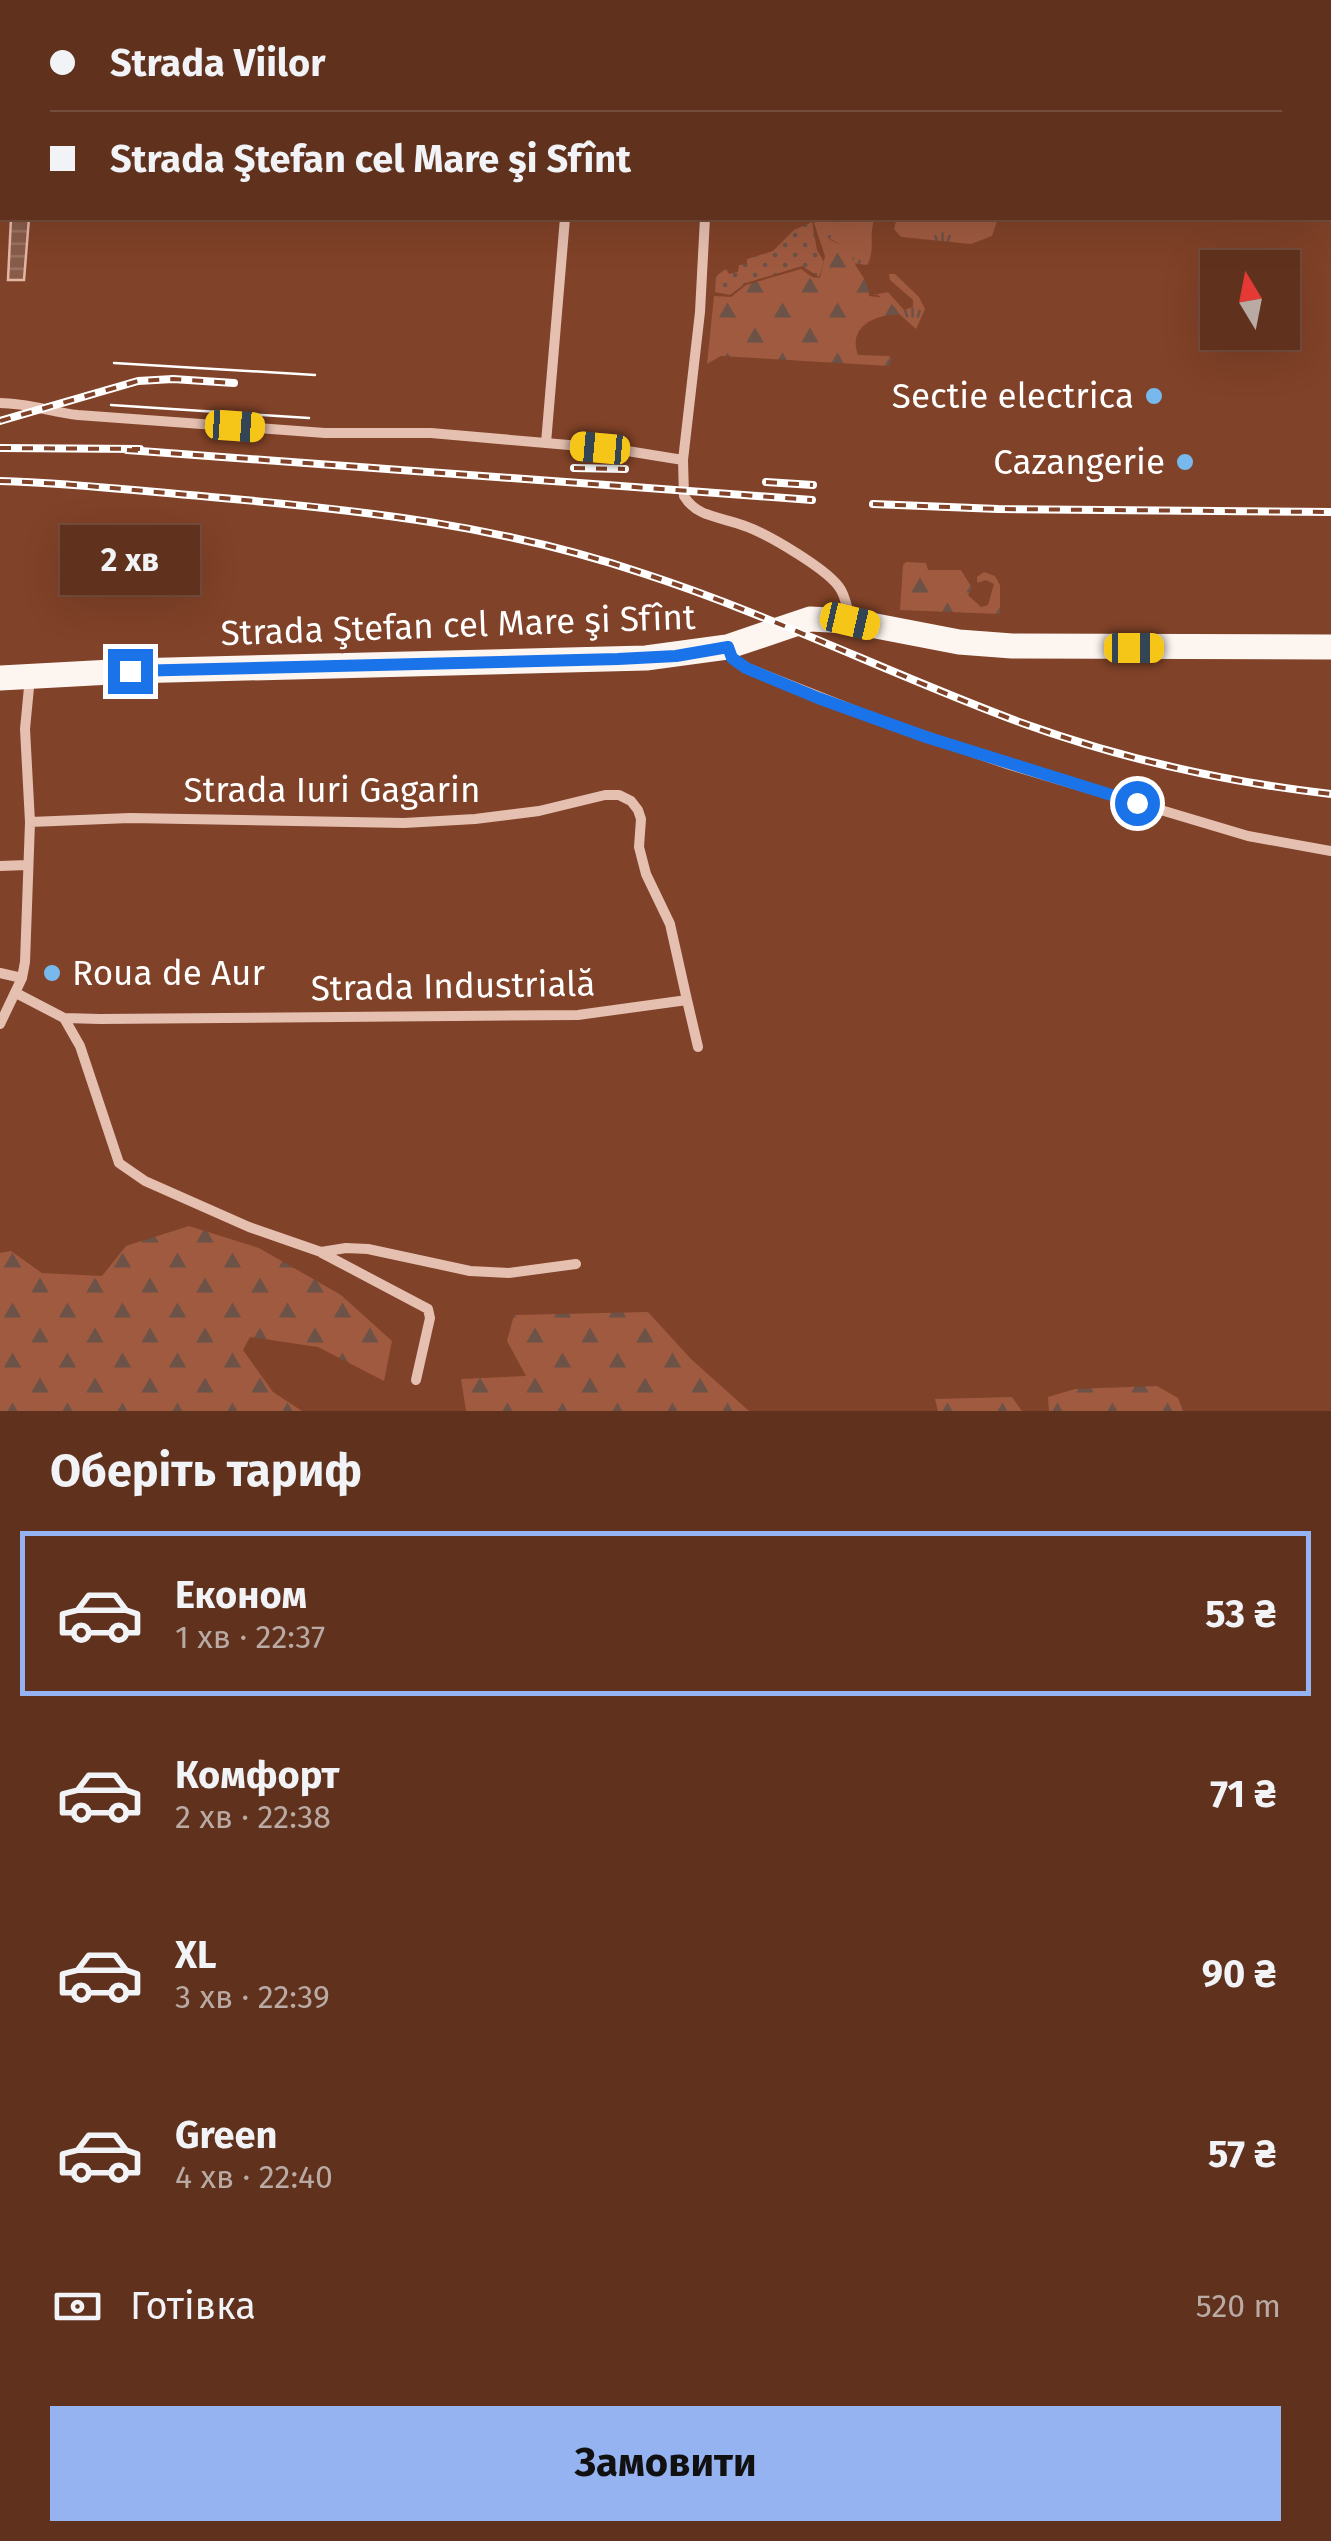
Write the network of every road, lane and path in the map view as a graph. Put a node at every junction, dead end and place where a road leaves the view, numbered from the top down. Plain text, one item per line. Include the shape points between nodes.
1 (564, 220) edge
2 (705, 220) edge
3 (0, 403) edge
4 (546, 443) junction
5 (683, 460) junction
6 (850, 621) junction
7 (728, 647) junction
8 (1331, 648) edge
9 (30, 676) junction
10 (0, 678) edge
11 (30, 822) junction
12 (1331, 851) edge
13 (27, 865) junction
14 (0, 866) edge
15 (0, 973) edge
16 (22, 978) junction
17 (16, 993) junction
18 (686, 1000) junction
19 (64, 1018) junction
20 (0, 1024) edge
21 (698, 1047) dead end
22 (321, 1252) junction
23 (576, 1264) dead end
24 (416, 1380) dead end

1 - 4 street
2 - 5 street
3 - 4 street via 291,431
4 - 5 street
5 - 6 street via 689,505 791,549 837,584
6 - 7 main road, Strada Ştefan cel Mare şi Sfînt via 810,618
6 - 8 main road, Strada Ştefan cel Mare şi Sfînt via 1012,646
7 - 9 main road, Strada Ştefan cel Mare şi Sfînt via 646,658
7 - 12 street via 746,668 926,737 1232,832
9 - 10 main road, Strada Ştefan cel Mare şi Sfînt
9 - 11 street
11 - 13 street
11 - 18 street, Strada Iuri Gagarin via 404,822 523,814 619,795 631,800 641,819 646,874 670,924
13 - 14 street
13 - 16 street
15 - 16 street
16 - 17 street
17 - 19 street, Strada Industrială
17 - 20 street
18 - 19 street, Strada Industrială via 578,1015
18 - 21 street
19 - 22 street via 129,1172
22 - 23 street via 368,1249 470,1272
22 - 24 street via 428,1309

